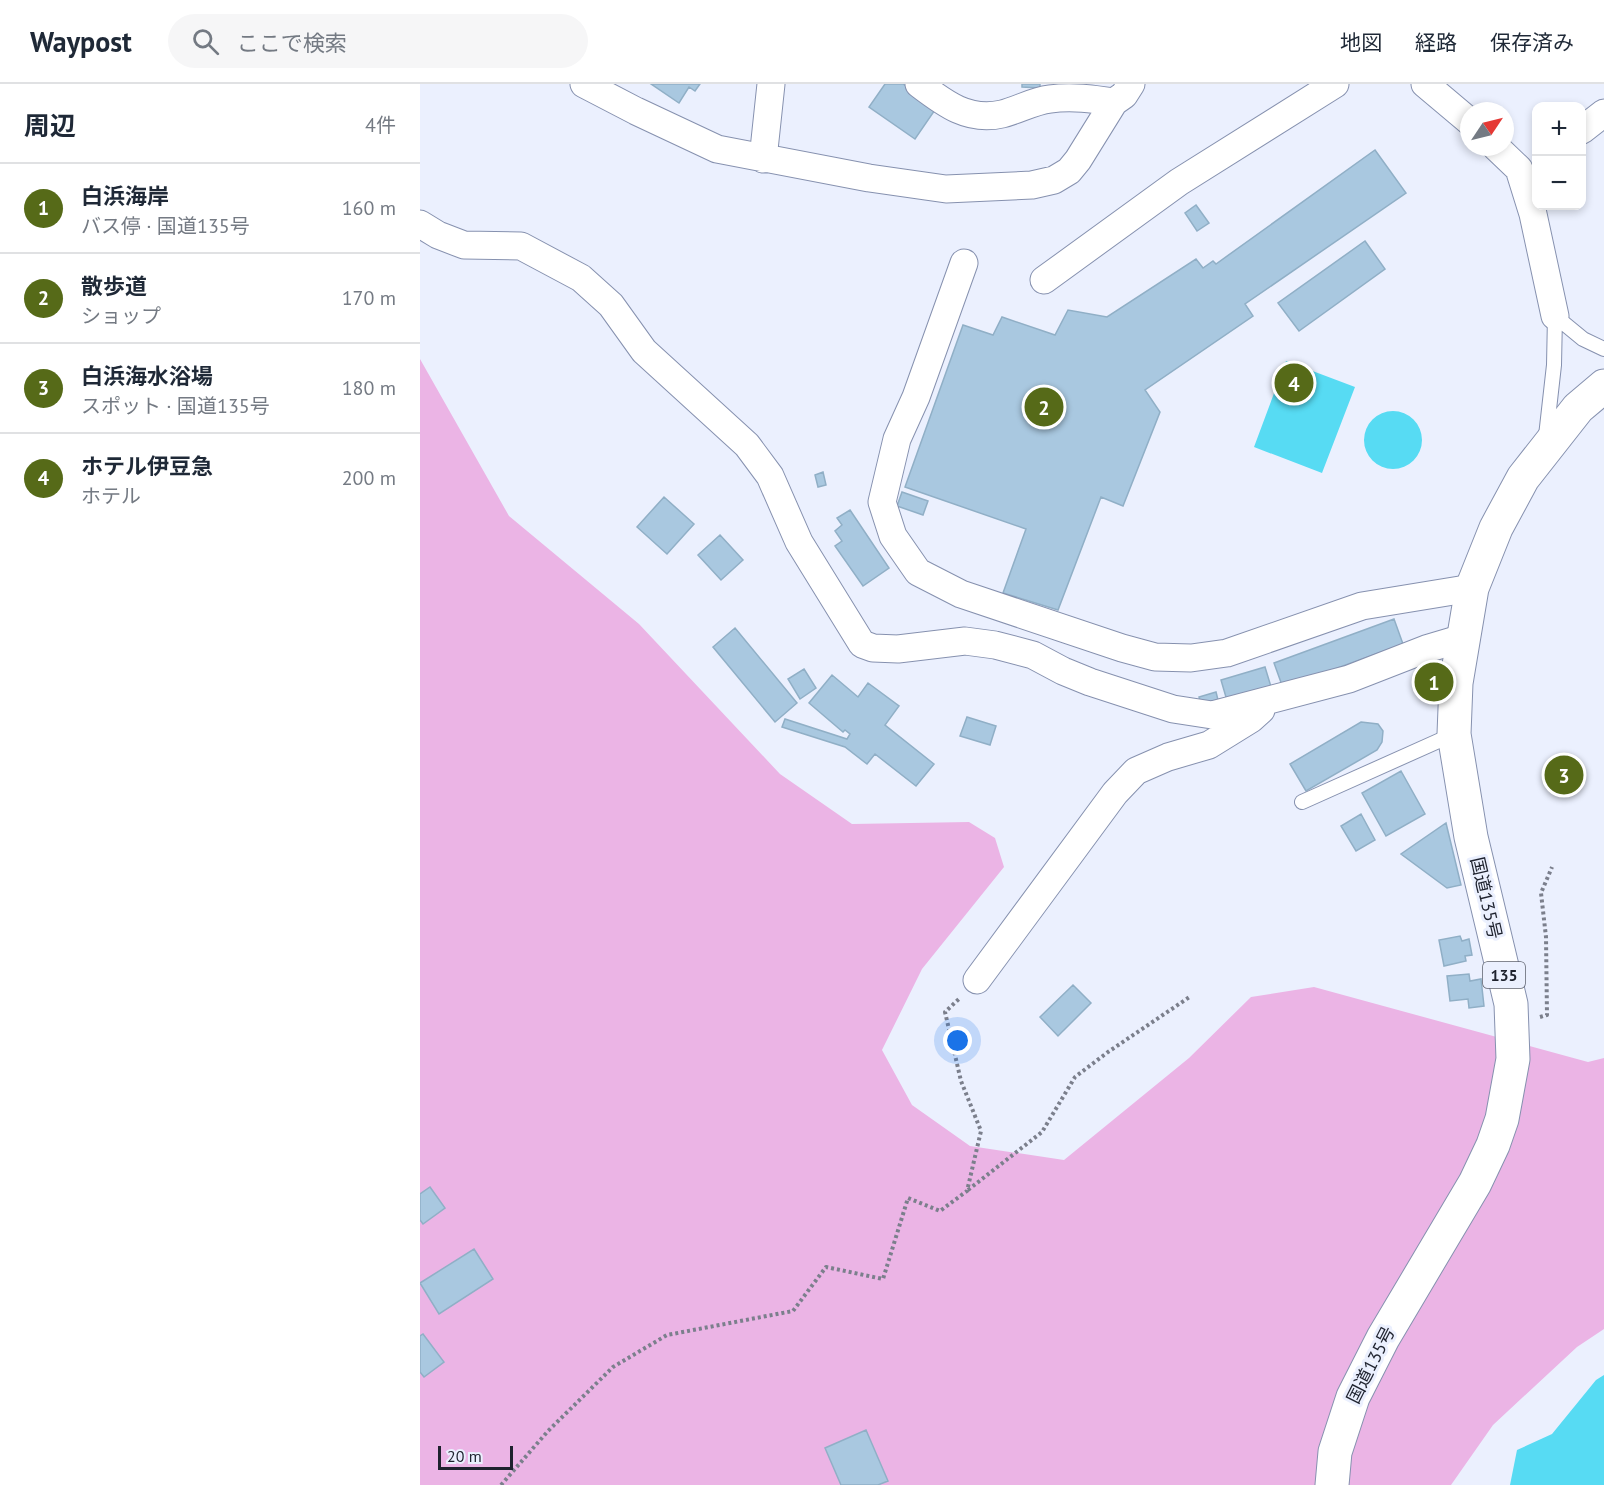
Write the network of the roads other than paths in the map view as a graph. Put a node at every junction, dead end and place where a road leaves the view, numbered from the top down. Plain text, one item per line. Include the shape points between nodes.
1 (584, 84) edge
2 (771, 84) edge
3 (919, 84) edge
4 (1335, 84) edge
5 (1425, 84) edge
6 (1123, 93) edge
7 (1460, 113) edge
8 (1604, 113) edge
9 (1586, 126) edge
10 (1513, 156) edge
11 (763, 159) junction
12 (1528, 164) edge
13 (420, 224) edge
14 (964, 263) dead end
15 (1044, 280) dead end
16 (1555, 316) junction
17 (1604, 349) edge
18 (1604, 386) edge
19 (1545, 447) junction
20 (1472, 588) junction
21 (1463, 638) junction
22 (1272, 700) junction
23 (1454, 734) junction
24 (1302, 802) dead end
25 (977, 980) road end
26 (1332, 1485) edge

1 - 11 street via 717,148
2 - 11 street
3 - 6 street via 972,116 1000,114 1049,99
4 - 15 street via 1179,182
5 - 7 street
6 - 11 street via 1069,171 1054,180 1032,185 946,189
8 - 9 street
10 - 12 street
12 - 16 street via 1533,214
13 - 22 street via 464,245 521,246 581,278 612,305 654,362 747,446 770,477 799,542 862,644 898,649 965,641 995,645 1034,655 1090,682 1197,714 1212,716
14 - 20 street via 897,439 882,502 892,536 918,572 961,594 1122,648 1173,658 1227,654 1362,606
16 - 17 lane via 1583,339
16 - 19 lane
18 - 19 highway, 国道135号 / 135 via 1578,408
19 - 20 highway, 国道135号 / 135 via 1496,528
20 - 21 highway, 国道135号 / 135
21 - 22 street via 1349,679
21 - 23 highway, 国道135号 / 135
22 - 25 street via 1251,719 1209,745 1136,771 1115,793
23 - 24 lane
23 - 26 highway, 国道135号 / 135 via 1471,837 1511,1004 1514,1059 1502,1119 1475,1183 1383,1338 1353,1397 1335,1452

